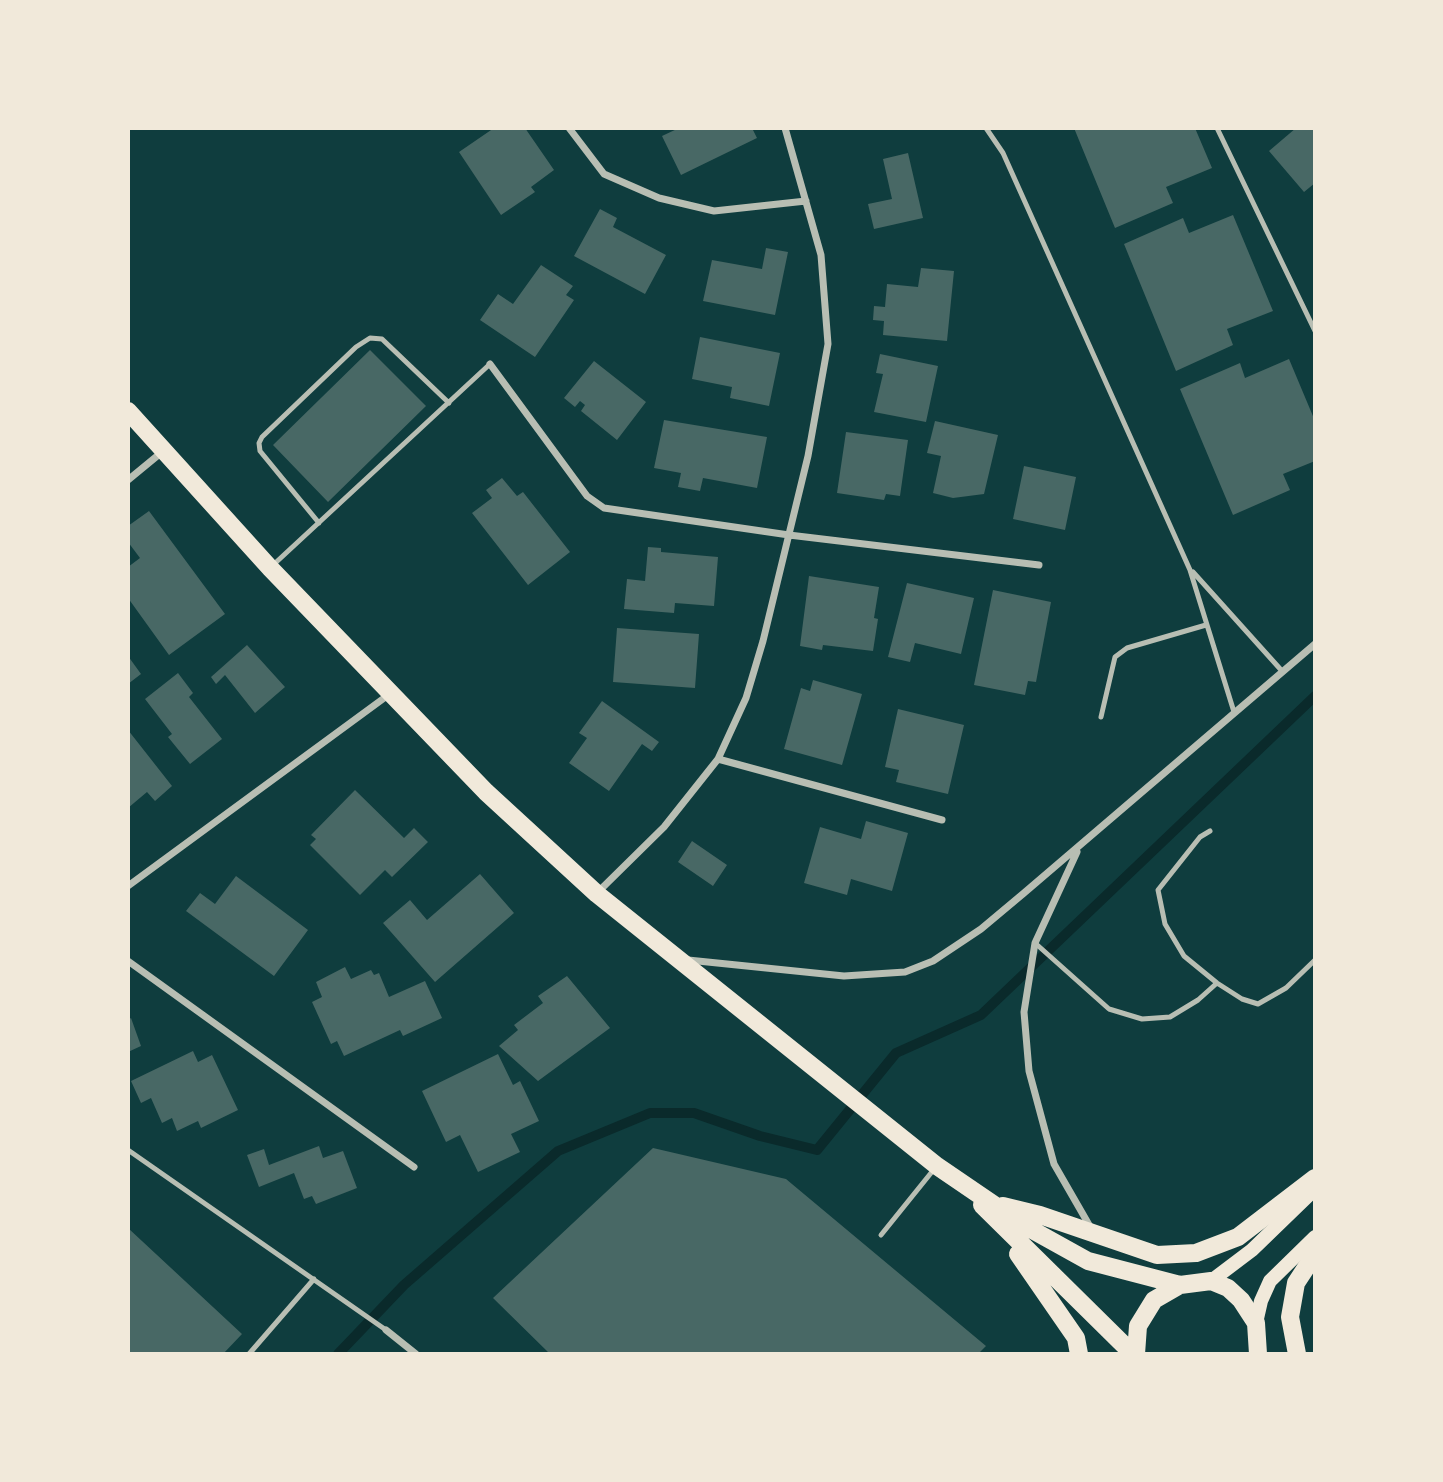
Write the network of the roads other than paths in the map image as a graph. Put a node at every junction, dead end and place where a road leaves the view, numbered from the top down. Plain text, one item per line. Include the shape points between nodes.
1 (569, 128) edge
2 (785, 128) edge
3 (986, 128) edge
4 (1217, 128) edge
5 (806, 201) junction
6 (1315, 331) edge
7 (490, 365) joint
8 (449, 403) junction
9 (128, 411) edge
10 (162, 452) junction
11 (128, 480) edge
12 (319, 523) junction
13 (789, 535) junction
14 (1039, 565) dead end
15 (270, 568) junction
16 (1191, 570) junction
17 (1206, 625) junction
18 (1315, 644) edge
19 (1282, 671) junction
20 (392, 693) junction
21 (1234, 712) junction
22 (1101, 717) dead end
23 (718, 759) junction
24 (942, 820) dead end
25 (1210, 831) dead end
26 (1079, 848) junction
27 (128, 886) edge
28 (597, 894) junction
29 (1035, 943) junction
30 (677, 959) junction
31 (1315, 960) edge
32 (128, 961) edge
33 (1217, 983) junction
34 (128, 1150) edge
35 (937, 1166) junction
36 (414, 1167) dead end
37 (1315, 1178) edge
38 (1315, 1189) edge
39 (994, 1212) junction
40 (881, 1236) dead end
41 (1096, 1236) junction
42 (1315, 1237) edge
43 (1315, 1254) edge
44 (314, 1279) junction
45 (1211, 1281) junction
46 (1180, 1284) junction
47 (1256, 1323) junction
48 (386, 1329) joint
49 (249, 1354) edge
50 (416, 1354) edge
51 (1079, 1354) edge
52 (1135, 1354) edge
53 (1258, 1354) edge
54 (1297, 1354) edge

1 - 5 street via 604,174 659,198 714,211
2 - 5 street
3 - 16 lane via 1003,153
4 - 6 lane
5 - 13 street via 821,255 828,344
7 - 8 lane
7 - 13 street via 587,496 604,508
8 - 12 lane
8 - 12 lane via 382,339 370,338 356,347 259,443 260,451
9 - 10 main road
10 - 11 street
10 - 15 main road
12 - 15 lane
13 - 14 street
13 - 23 street via 746,698
15 - 20 main road
16 - 17 lane
16 - 19 lane
17 - 21 lane
17 - 22 lane via 1127,648 1115,657
18 - 19 street
19 - 21 street
20 - 27 street
20 - 28 main road via 486,792
21 - 26 street
23 - 24 street
23 - 28 street via 664,827
25 - 33 lane via 1200,837 1158,890 1165,924 1184,956
26 - 29 street
26 - 30 street via 981,929 933,961 905,972 812,975
28 - 30 main road
29 - 33 lane via 1109,1009 1142,1019 1170,1017
29 - 41 street via 1024,1012 1029,1071 1054,1164
30 - 35 main road
31 - 33 lane via 1286,988 1258,1004
32 - 36 street
34 - 44 lane
35 - 39 main road
35 - 40 lane
37 - 41 main road via 1238,1237 1196,1253 1157,1255
38 - 45 main road via 1252,1250
39 - 41 main road via 1040,1215
39 - 46 main road via 1088,1261
39 - 51 main road via 1076,1338
39 - 52 main road
42 - 47 main road via 1270,1281
43 - 54 main road via 1296,1283 1290,1317
44 - 48 lane
44 - 49 lane
45 - 46 main road
45 - 47 main road via 1241,1300
46 - 52 main road via 1154,1300 1138,1326
47 - 53 main road
48 - 50 street

